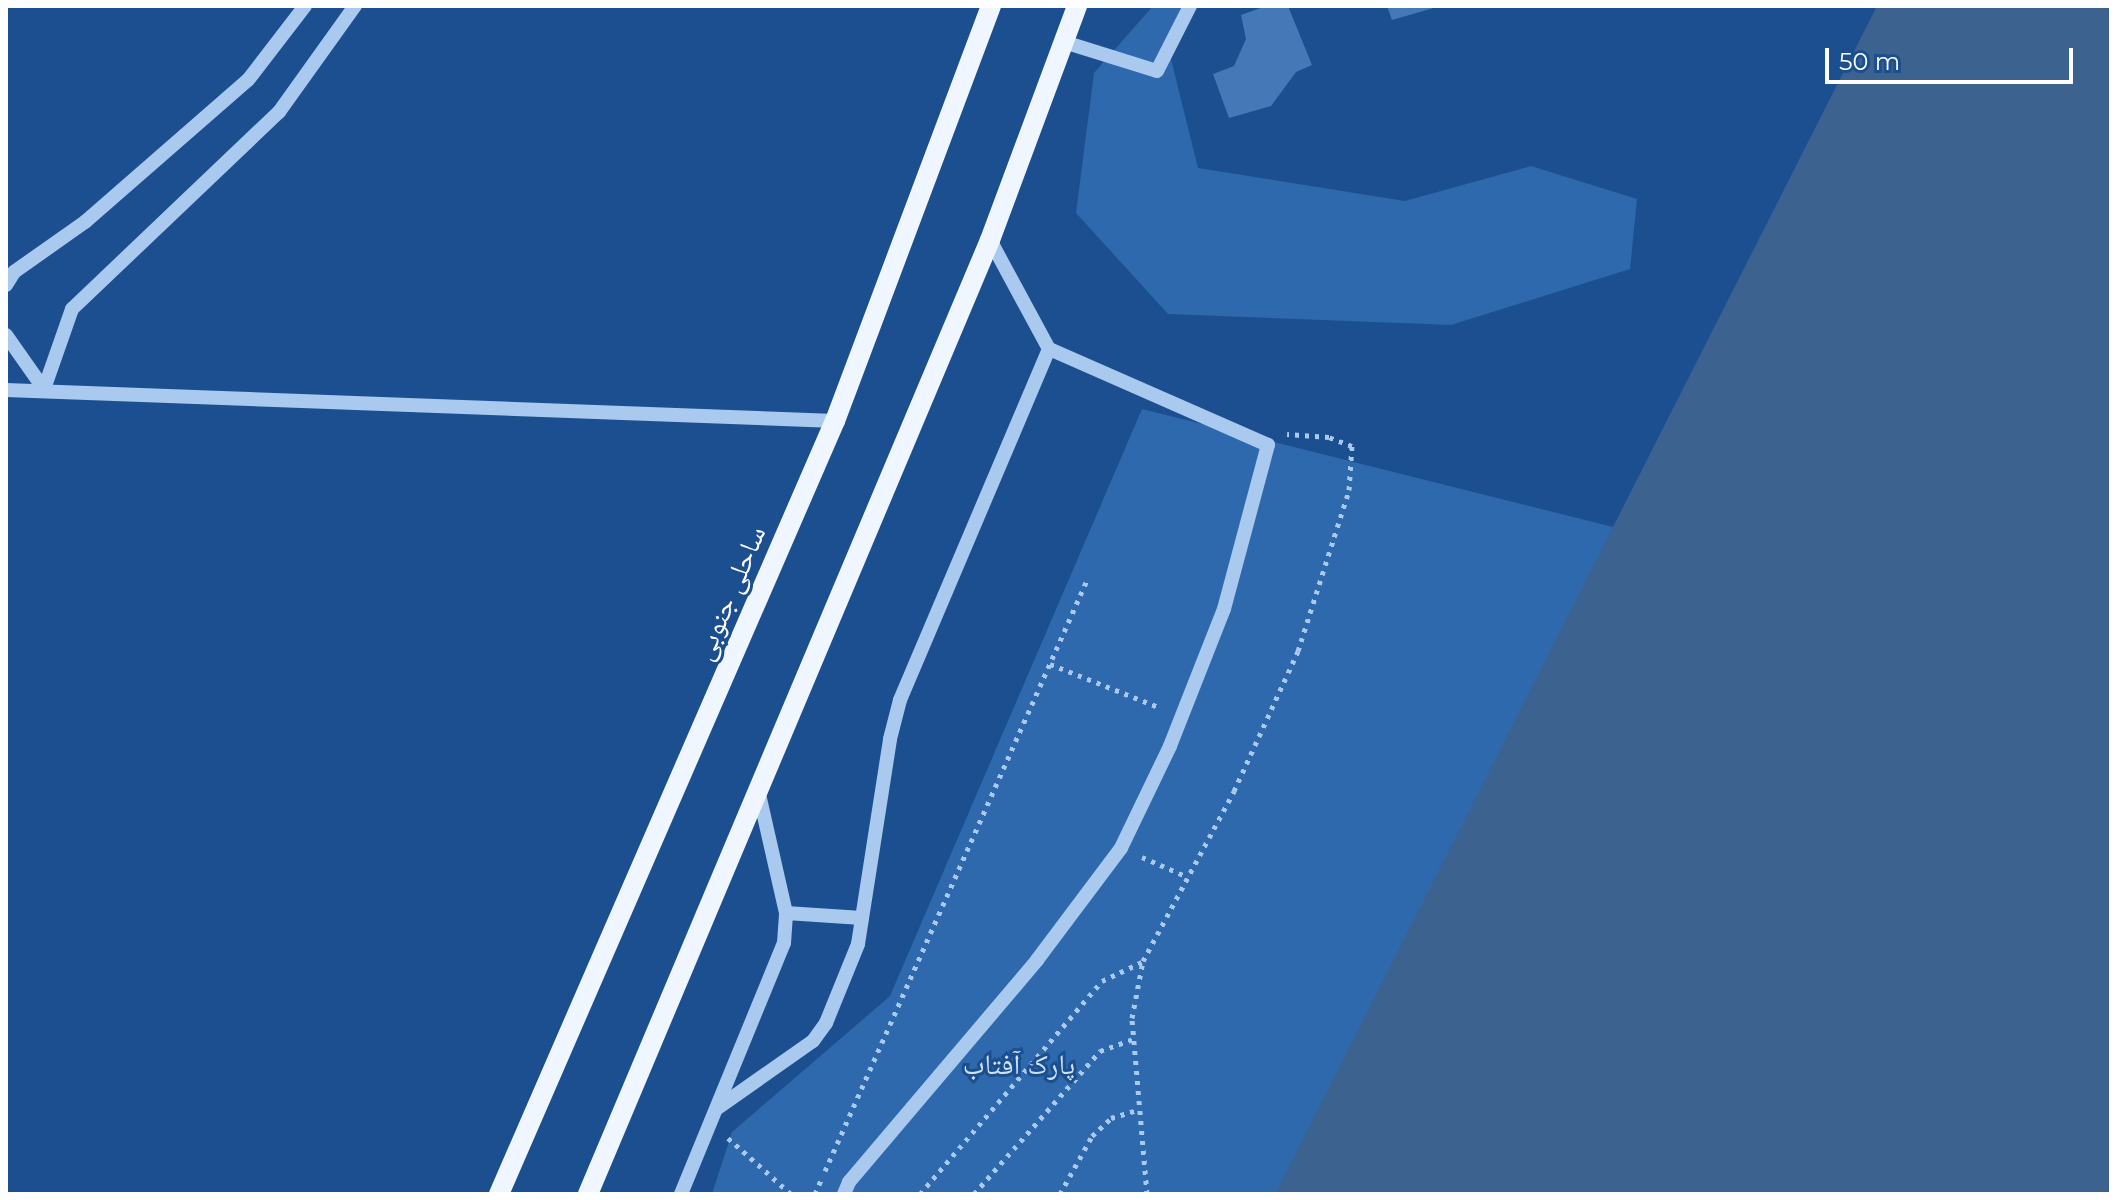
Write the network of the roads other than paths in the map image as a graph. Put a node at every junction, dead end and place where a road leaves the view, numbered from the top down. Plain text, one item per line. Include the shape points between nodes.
1 (305, 6) edge
2 (355, 6) edge
3 (991, 6) edge
4 (1077, 6) edge
5 (1190, 6) edge
6 (1064, 42) junction
7 (990, 240) junction
8 (6, 285) edge
9 (6, 335) edge
10 (1049, 349) junction
11 (44, 389) junction
12 (6, 390) edge
13 (835, 421) junction
14 (759, 794) junction
15 (786, 913) junction
16 (862, 918) junction
17 (719, 1107) junction
18 (499, 1194) edge
19 (588, 1194) edge
20 (681, 1194) edge
21 (844, 1194) edge

1 - 8 street via 248,80 85,222 14,272
2 - 11 street via 279,112 72,309
3 - 13 main road, ساحلی جنوبی
4 - 6 main road
5 - 6 street via 1157,71
6 - 7 main road
7 - 10 street
7 - 14 main road
9 - 11 street
10 - 16 street via 900,700
10 - 21 street via 1268,445 1224,609 1121,848 1037,960
11 - 12 street
11 - 13 street
13 - 18 main road, ساحلی جنوبی
14 - 15 street
14 - 19 main road
15 - 16 street
15 - 17 street via 784,943
16 - 17 street via 858,944 820,1032
17 - 20 street

